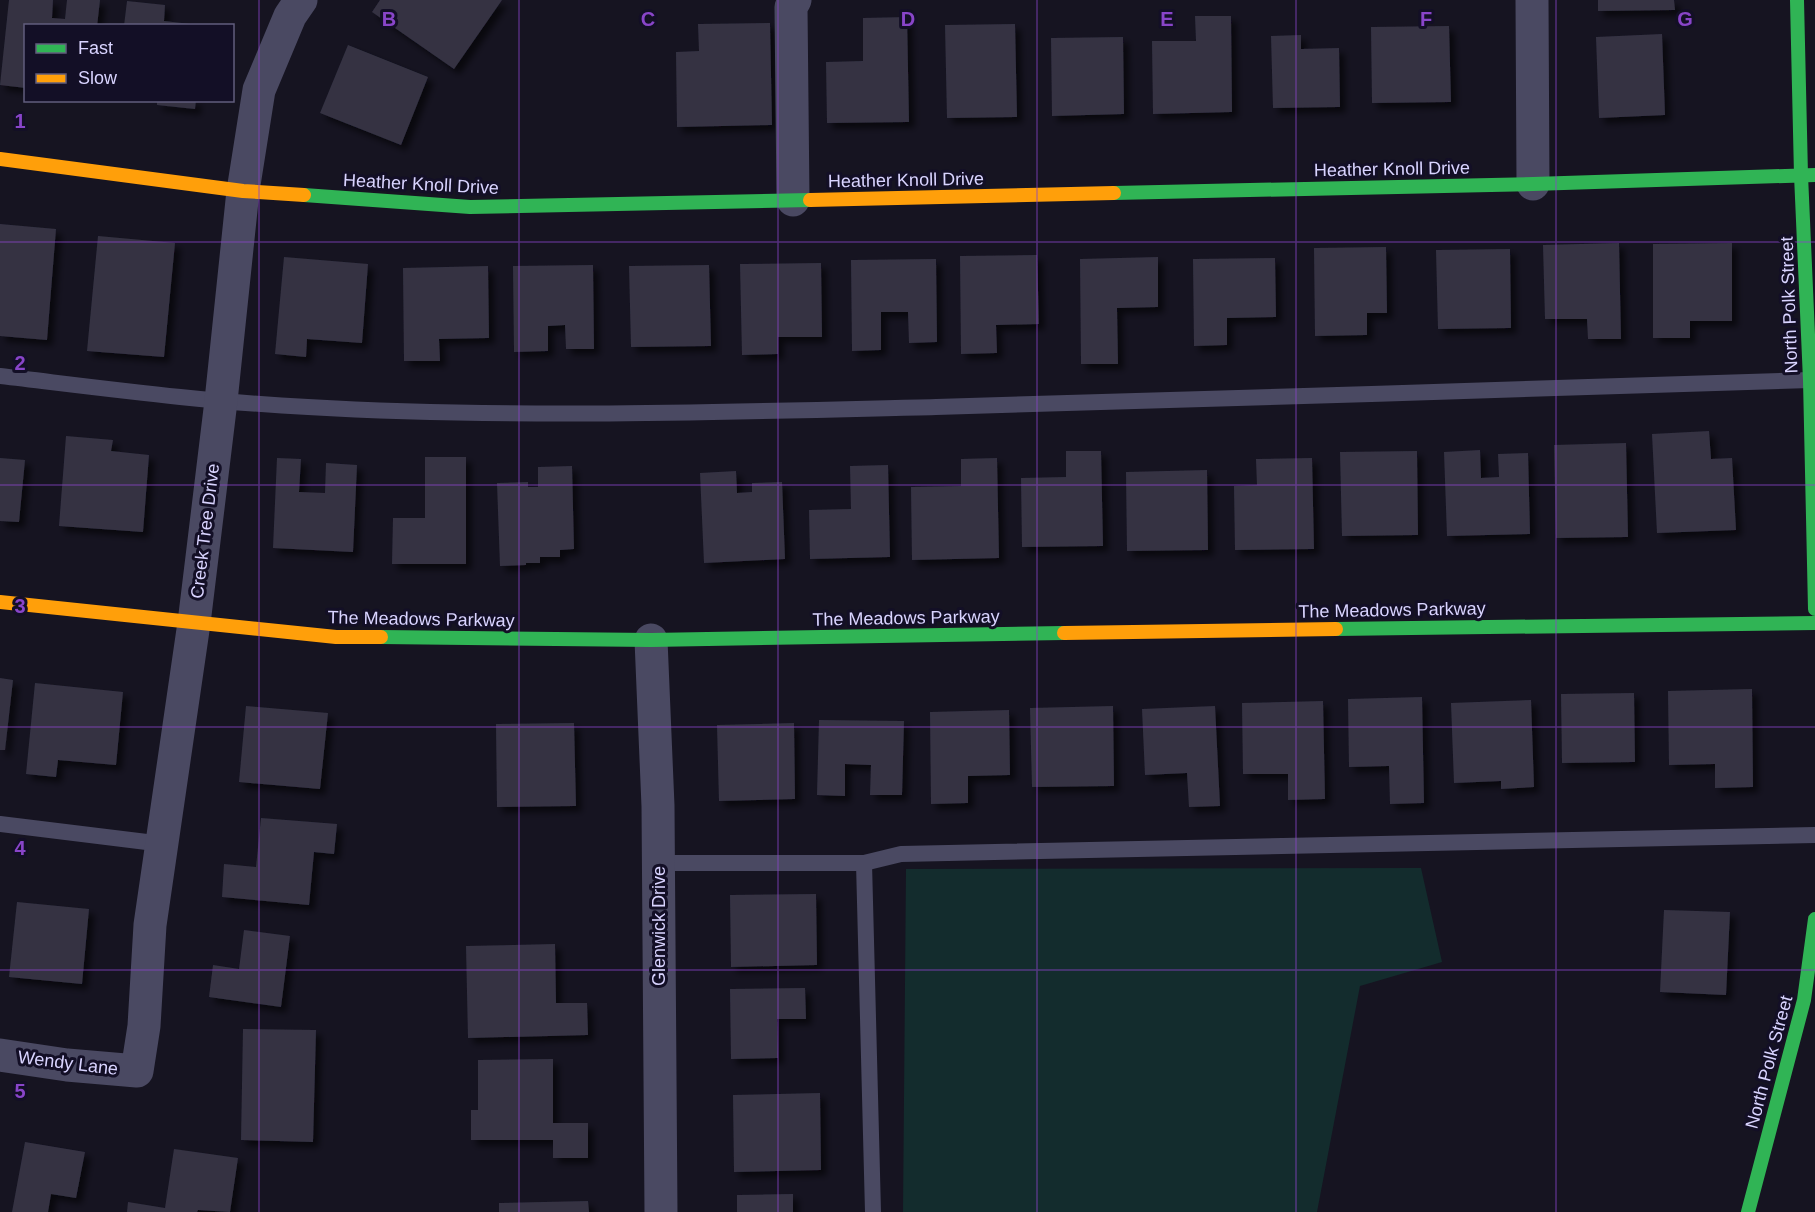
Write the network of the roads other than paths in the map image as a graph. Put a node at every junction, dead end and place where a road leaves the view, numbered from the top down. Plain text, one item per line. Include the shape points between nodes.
1 (301, 0) edge
2 (795, 0) edge
3 (1532, 0) edge
4 (1797, 0) edge
5 (0, 159) edge
6 (1808, 175) edge
7 (1533, 184) junction
8 (243, 191) junction
9 (793, 200) junction
10 (0, 376) edge
11 (1810, 380) junction
12 (221, 401) junction
13 (0, 602) edge
14 (1815, 609) edge
15 (194, 623) junction
16 (1815, 623) edge
17 (651, 640) junction
18 (0, 824) edge
19 (1815, 835) edge
20 (163, 844) junction
21 (658, 863) junction
22 (864, 863) junction
23 (1815, 919) edge
24 (0, 1055) edge
25 (137, 1071) joint
26 (661, 1212) edge
27 (873, 1212) edge
28 (1748, 1212) edge

1 - 8 street, Creek Tree Drive via 290,16 259,90
2 - 9 street via 791,7
3 - 7 street
4 - 6 street, North Polk Street
5 - 8 street, Heather Knoll Drive
6 - 7 street, Heather Knoll Drive
6 - 11 street, North Polk Street
7 - 9 street, Heather Knoll Drive
8 - 9 street, Heather Knoll Drive via 470,207
8 - 12 street, Creek Tree Drive
10 - 12 lane
11 - 12 lane via 561,414 309,408
11 - 14 street, North Polk Street
12 - 15 street, Creek Tree Drive
13 - 15 street, The Meadows Parkway
15 - 17 street, The Meadows Parkway via 336,637
15 - 20 street, Creek Tree Drive
16 - 17 street, The Meadows Parkway
17 - 21 street, Glenwick Drive
18 - 20 lane
19 - 22 lane via 901,854
20 - 25 street, Creek Tree Drive via 150,925
21 - 22 lane
21 - 26 street, Glenwick Drive
22 - 27 lane
23 - 28 street, North Polk Street via 1804,1000
24 - 25 street, Wendy Lane

